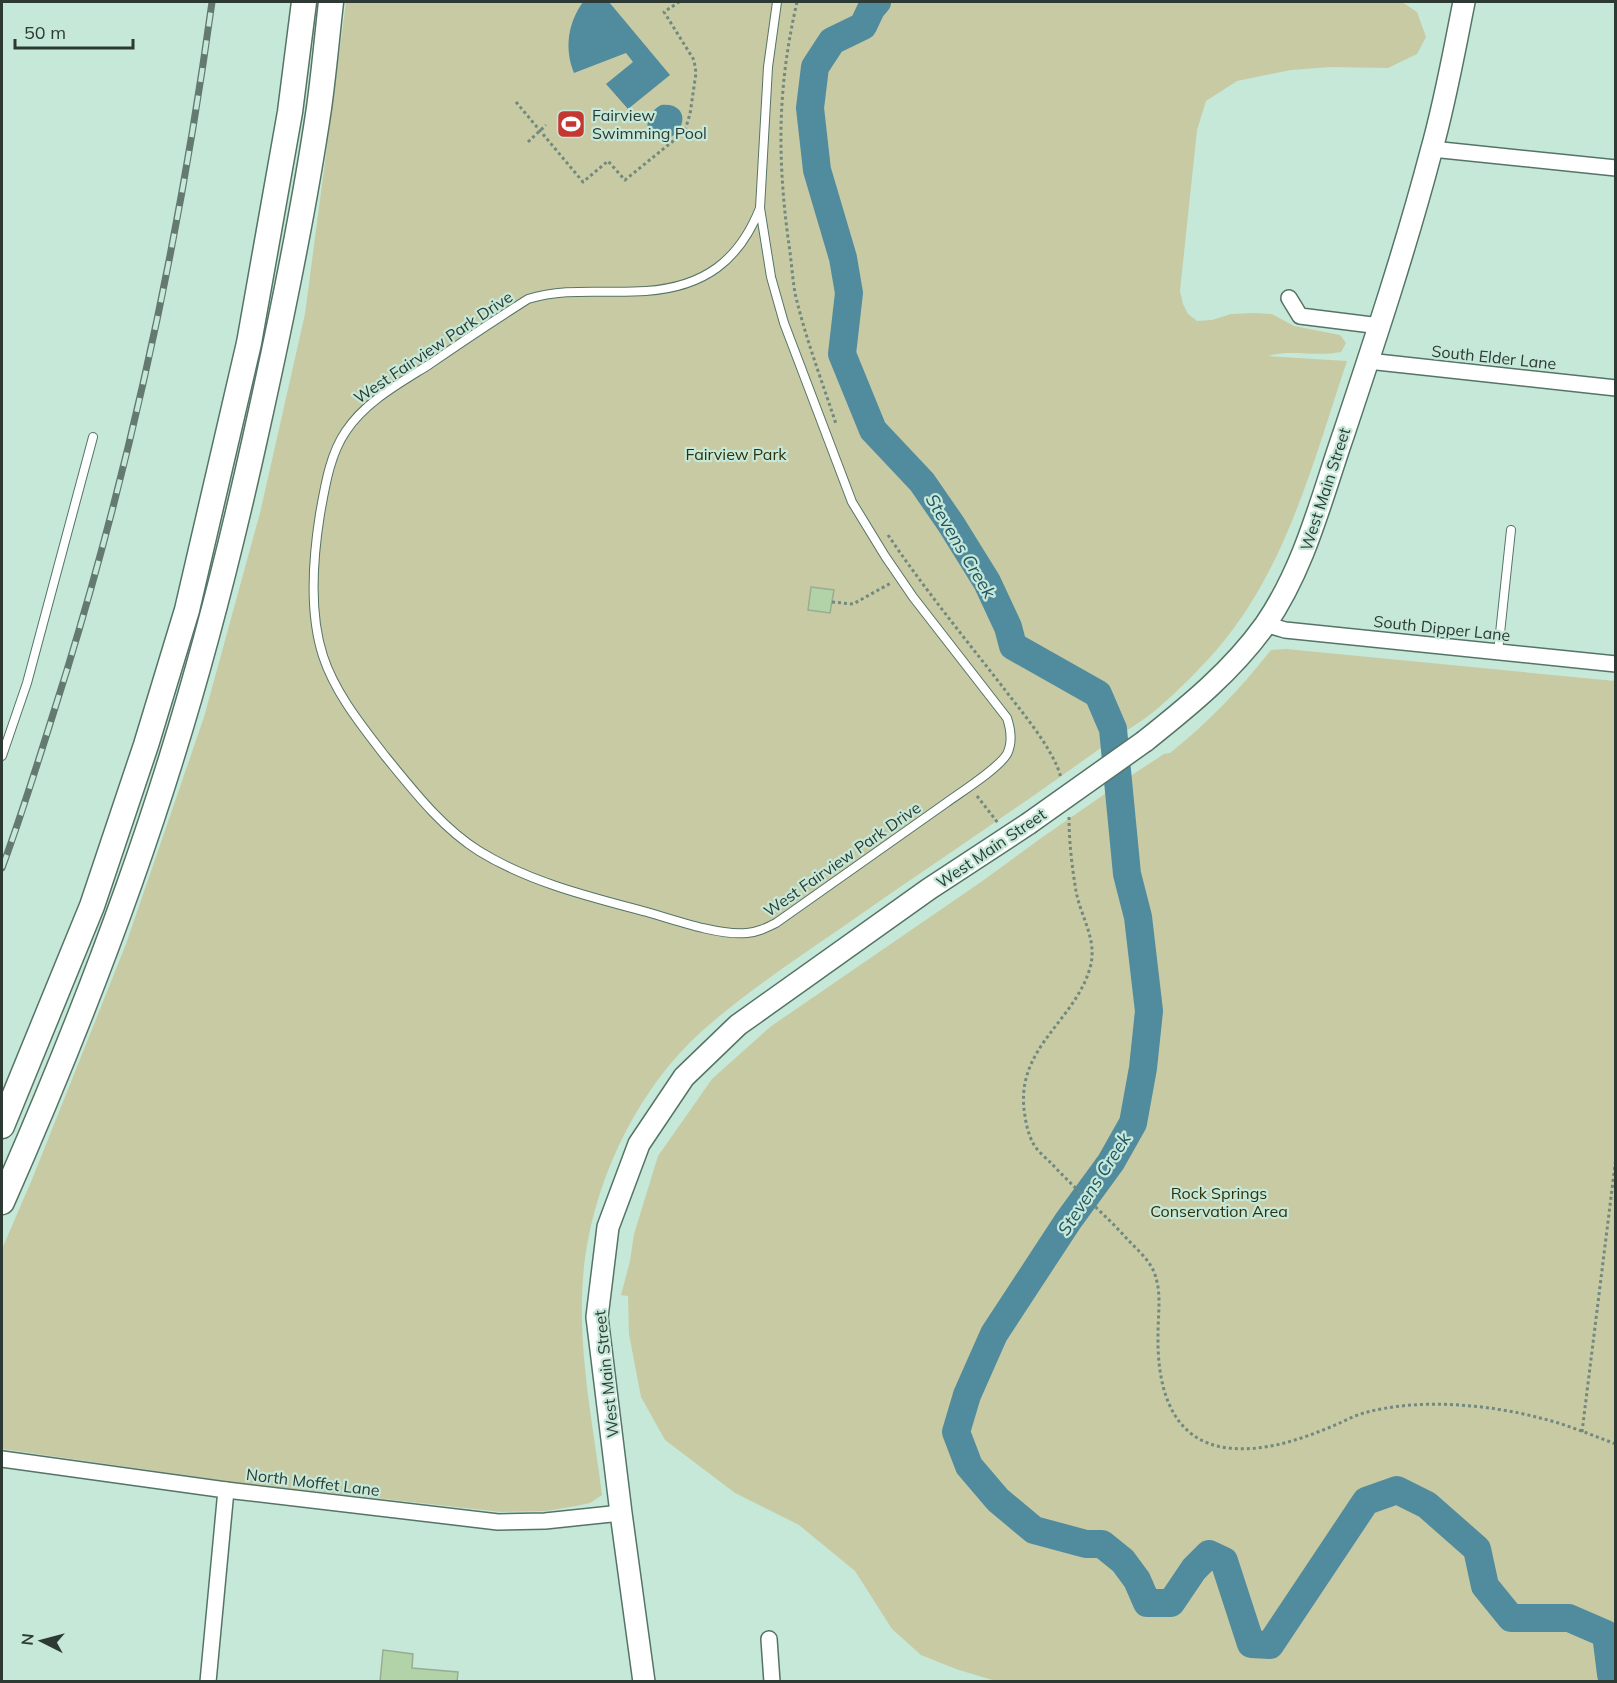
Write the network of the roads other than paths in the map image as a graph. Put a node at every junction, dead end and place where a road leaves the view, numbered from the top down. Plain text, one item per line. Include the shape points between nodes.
1 (304, 2) edge
2 (332, 2) edge
3 (777, 2) edge
4 (1464, 2) edge
5 (1432, 149) junction
6 (1616, 168) edge
7 (760, 208) junction
8 (1289, 298) dead end
9 (1380, 326) junction
10 (1368, 362) junction
11 (1616, 388) edge
12 (93, 437) dead end
13 (1510, 530) dead end
14 (1265, 624) junction
15 (1498, 652) junction
16 (1616, 664) edge
17 (2, 756) edge
18 (2, 1126) edge
19 (2, 1202) edge
20 (2, 1459) edge
21 (226, 1490) junction
22 (621, 1513) junction
23 (769, 1639) dead end
24 (208, 1682) edge
25 (644, 1682) edge
26 (772, 1682) edge

1 - 18 main road via 290,112 249,344 187,610 92,906
2 - 19 main road via 319,108 276,344 199,666 171,760 96,976
3 - 7 lane, West Fairview Park Drive via 768,67
4 - 5 street, West Main Street
5 - 6 street
5 - 9 street, West Main Street
7 - 7 lane, West Fairview Park Drive via 744,242 731,257 690,283 645,291 547,293 528,299 358,415 344,433 330,465 314,569 323,656 335,684 361,725 421,801 448,826 477,850 512,869 567,889 703,927 745,934 776,923 969,786 1001,762 1011,743 1007,718 900,578 849,495 781,315
8 - 9 street via 1300,316
9 - 10 street, West Main Street
10 - 11 street, South Elder Lane
10 - 14 street, West Main Street via 1300,562
12 - 17 lane via 27,683
13 - 15 lane
14 - 15 street, South Dipper Lane via 1286,630
14 - 22 street, West Main Street, bridge via 1199,699 1028,824 738,1025 684,1077 639,1144 608,1227 597,1317
15 - 16 street, South Dipper Lane
20 - 21 street, North Moffet Lane
21 - 22 street, North Moffet Lane via 498,1522
21 - 24 street
22 - 25 street, West Main Street
23 - 26 street

